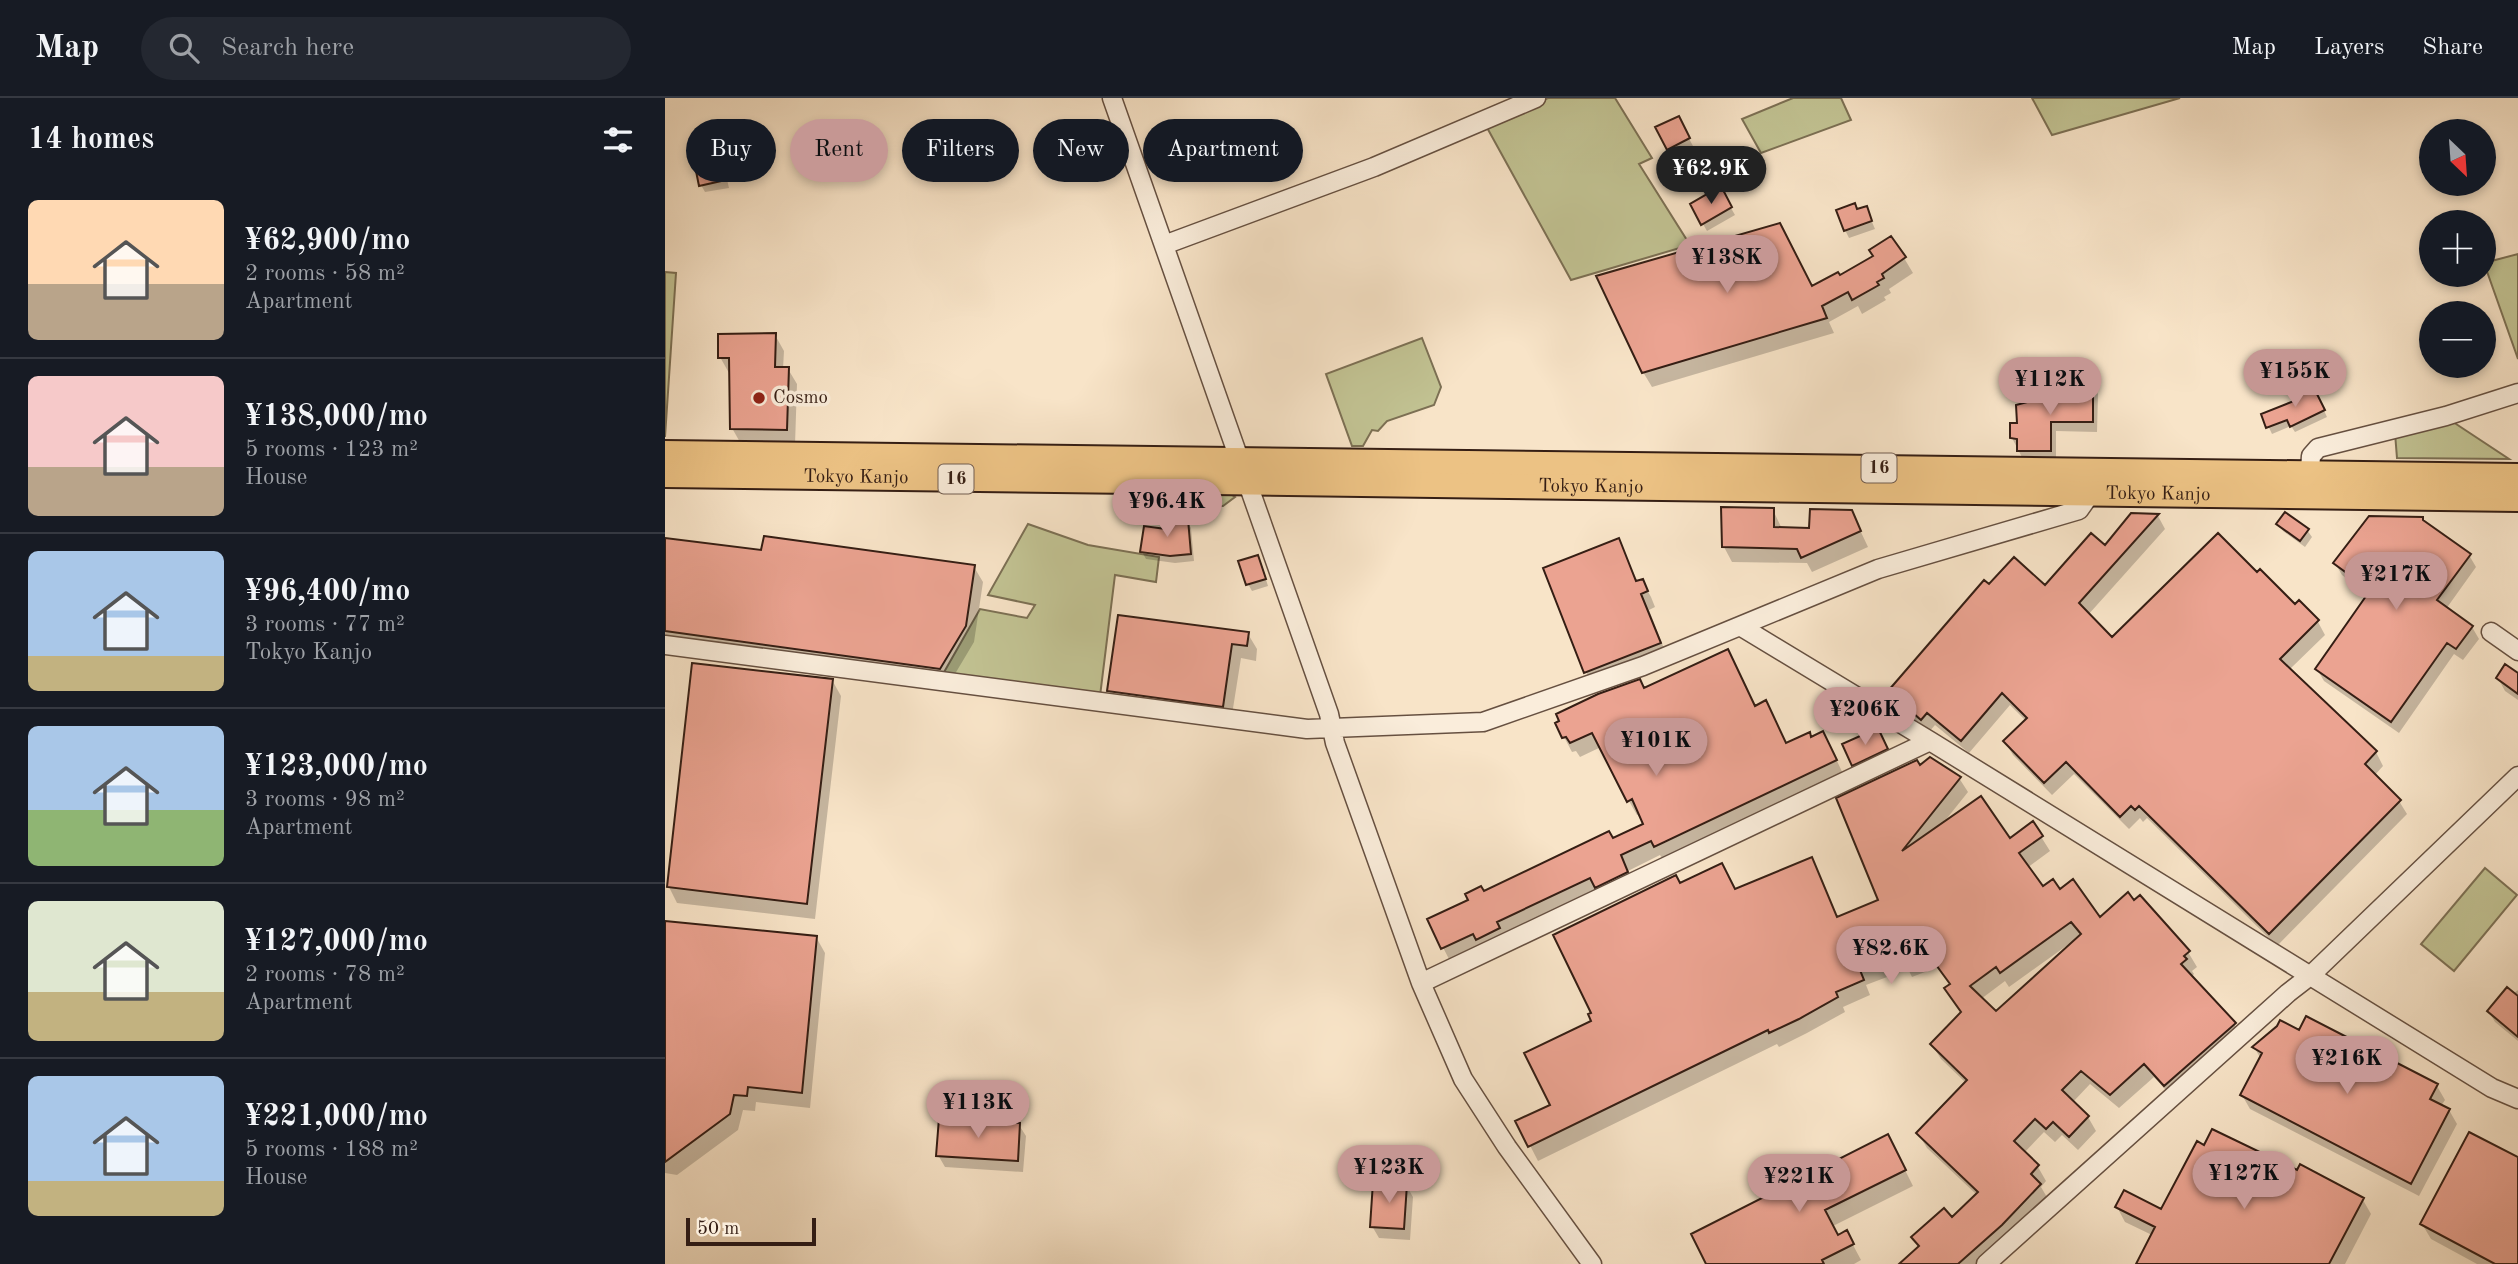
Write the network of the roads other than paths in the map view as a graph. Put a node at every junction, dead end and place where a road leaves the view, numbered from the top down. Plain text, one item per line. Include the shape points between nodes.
1 (1112, 98) edge
2 (1536, 98) edge
3 (1164, 245) junction
4 (2518, 393) edge
5 (665, 453) edge
6 (1244, 471) junction
7 (665, 475) edge
8 (2518, 476) edge
9 (2309, 485) junction
10 (2091, 493) junction
11 (2518, 499) edge
12 (1740, 626) junction
13 (2491, 632) dead end
14 (665, 645) edge
15 (2518, 651) edge
16 (1332, 729) junction
17 (1930, 741) junction
18 (2518, 776) edge
19 (2310, 976) junction
20 (1421, 983) junction
21 (2518, 1100) edge
22 (1592, 1264) edge
23 (1986, 1264) edge

1 - 3 street
2 - 3 street via 1374,167
3 - 6 street
4 - 9 street via 2318,448 2311,456
5 - 6 highway, Tokyo Kanjo / 16
6 - 7 highway, Tokyo Kanjo / 16
6 - 9 highway, Tokyo Kanjo / 16
6 - 10 highway, Tokyo Kanjo / 16
6 - 16 street
8 - 9 highway, Tokyo Kanjo / 16
9 - 10 highway, Tokyo Kanjo / 16
9 - 11 highway, Tokyo Kanjo / 16
10 - 12 street via 2079,510 1878,569
12 - 16 street via 1483,722
12 - 17 street
13 - 15 street
14 - 16 street
16 - 20 street
17 - 19 street
17 - 20 street
18 - 19 street
19 - 21 street
19 - 23 street
20 - 22 street via 1463,1079

